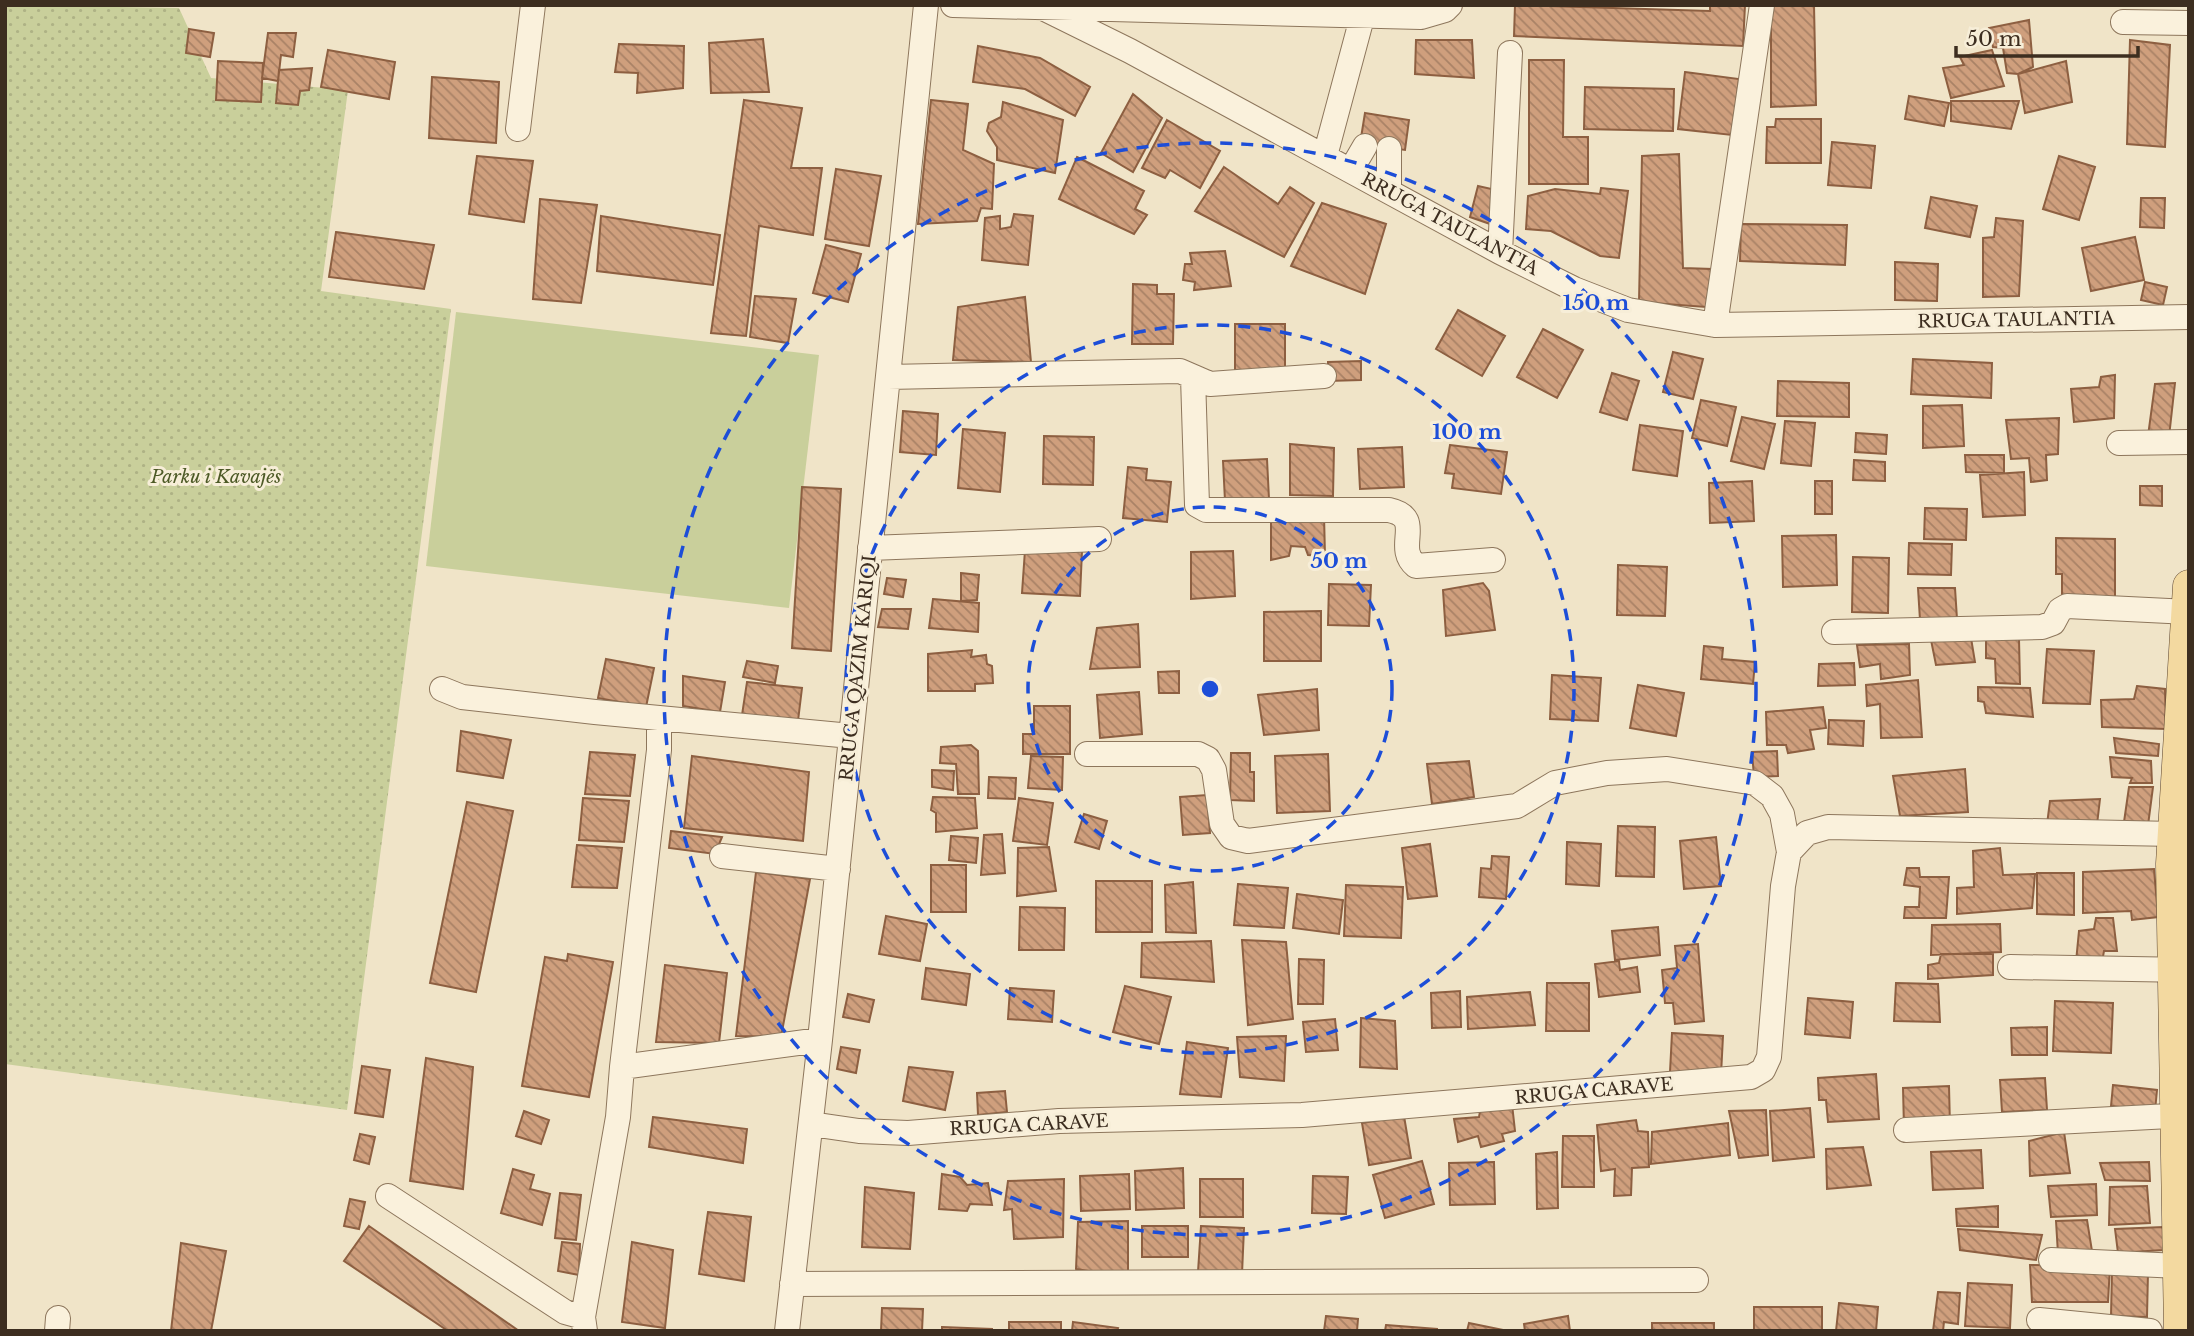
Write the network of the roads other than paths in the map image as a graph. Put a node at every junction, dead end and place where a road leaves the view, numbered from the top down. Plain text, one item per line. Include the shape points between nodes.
1 (533, 5) edge
2 (926, 5) edge
3 (953, 5) edge
4 (1450, 5) edge
5 (1762, 5) edge
6 (1040, 6) edge
7 (1363, 14) junction
8 (2123, 22) dead end
9 (2189, 23) edge
10 (1510, 53) dead end
11 (518, 129) dead end
12 (1325, 156) junction
13 (1351, 170) junction
14 (1389, 191) junction
15 (1500, 252) junction
16 (2189, 317) edge
17 (1715, 325) junction
18 (1324, 376) dead end
19 (888, 377) junction
20 (1193, 377) junction
21 (2189, 442) edge
22 (2119, 443) dead end
23 (1099, 539) dead end
24 (870, 548) junction
25 (1493, 560) dead end
26 (2188, 603) edge
27 (1833, 632) dead end
28 (442, 689) dead end
29 (659, 718) junction
30 (851, 736) junction
31 (1087, 754) dead end
32 (2183, 790) edge
33 (2174, 834) junction
34 (1788, 852) junction
35 (722, 856) dead end
36 (838, 869) junction
37 (2181, 892) edge
38 (2010, 967) dead end
39 (2181, 970) edge
40 (820, 1040) junction
41 (622, 1068) junction
42 (2183, 1114) edge
43 (811, 1124) junction
44 (1906, 1130) dead end
45 (388, 1196) dead end
46 (2051, 1260) dead end
47 (2179, 1266) junction
48 (1696, 1280) dead end
49 (792, 1284) junction
50 (2039, 1320) dead end
51 (584, 1324) edge
52 (787, 1331) edge
53 (2150, 1331) edge
54 (2180, 1331) edge

1 - 11 street
2 - 19 street, RRUGA QAZIM KARIQI
3 - 6 street, RRUGA TAULANTIA
4 - 7 street via 1421,17
5 - 17 street
6 - 7 street
6 - 12 street, RRUGA TAULANTIA
7 - 12 street
8 - 9 street
10 - 15 street
12 - 13 street, RRUGA TAULANTIA
13 - 14 street, RRUGA TAULANTIA
13 - 14 street via 1377,148
14 - 15 street, RRUGA TAULANTIA
15 - 17 street, RRUGA TAULANTIA via 1628,310
16 - 17 street, RRUGA TAULANTIA
18 - 20 street via 1210,384
19 - 20 street via 1180,371
19 - 24 street, RRUGA QAZIM KARIQI
20 - 25 street via 1197,505 1206,510 1400,512 1408,528 1408,559 1416,566
21 - 22 street
23 - 24 street
24 - 30 street, RRUGA QAZIM KARIQI
26 - 27 street via 2067,606 2053,623 2042,627
26 - 32 main road
28 - 29 street via 461,697
29 - 30 street
29 - 41 street
30 - 36 street, RRUGA QAZIM KARIQI
31 - 34 street, RRUGA CARAVE via 1198,754 1208,759 1214,769 1222,824 1231,837 1248,841 1517,806 1555,783 1606,773 1667,769 1755,783 1772,796 1782,814
32 - 33 main road
33 - 34 street via 1828,827 1807,833
33 - 37 main road
34 - 43 street, RRUGA CARAVE via 1769,1057 1763,1070 1751,1077 1303,1115 1059,1121 908,1133
35 - 36 street
36 - 40 street, RRUGA QAZIM KARIQI
37 - 39 main road
38 - 39 street
39 - 42 main road
40 - 41 street
40 - 43 street, RRUGA QAZIM KARIQI
41 - 51 street
42 - 44 street
42 - 47 main road
43 - 49 street, RRUGA QAZIM KARIQI
45 - 51 street
46 - 47 street
47 - 54 main road
48 - 49 street
49 - 52 street, RRUGA QAZIM KARIQI
50 - 53 street

